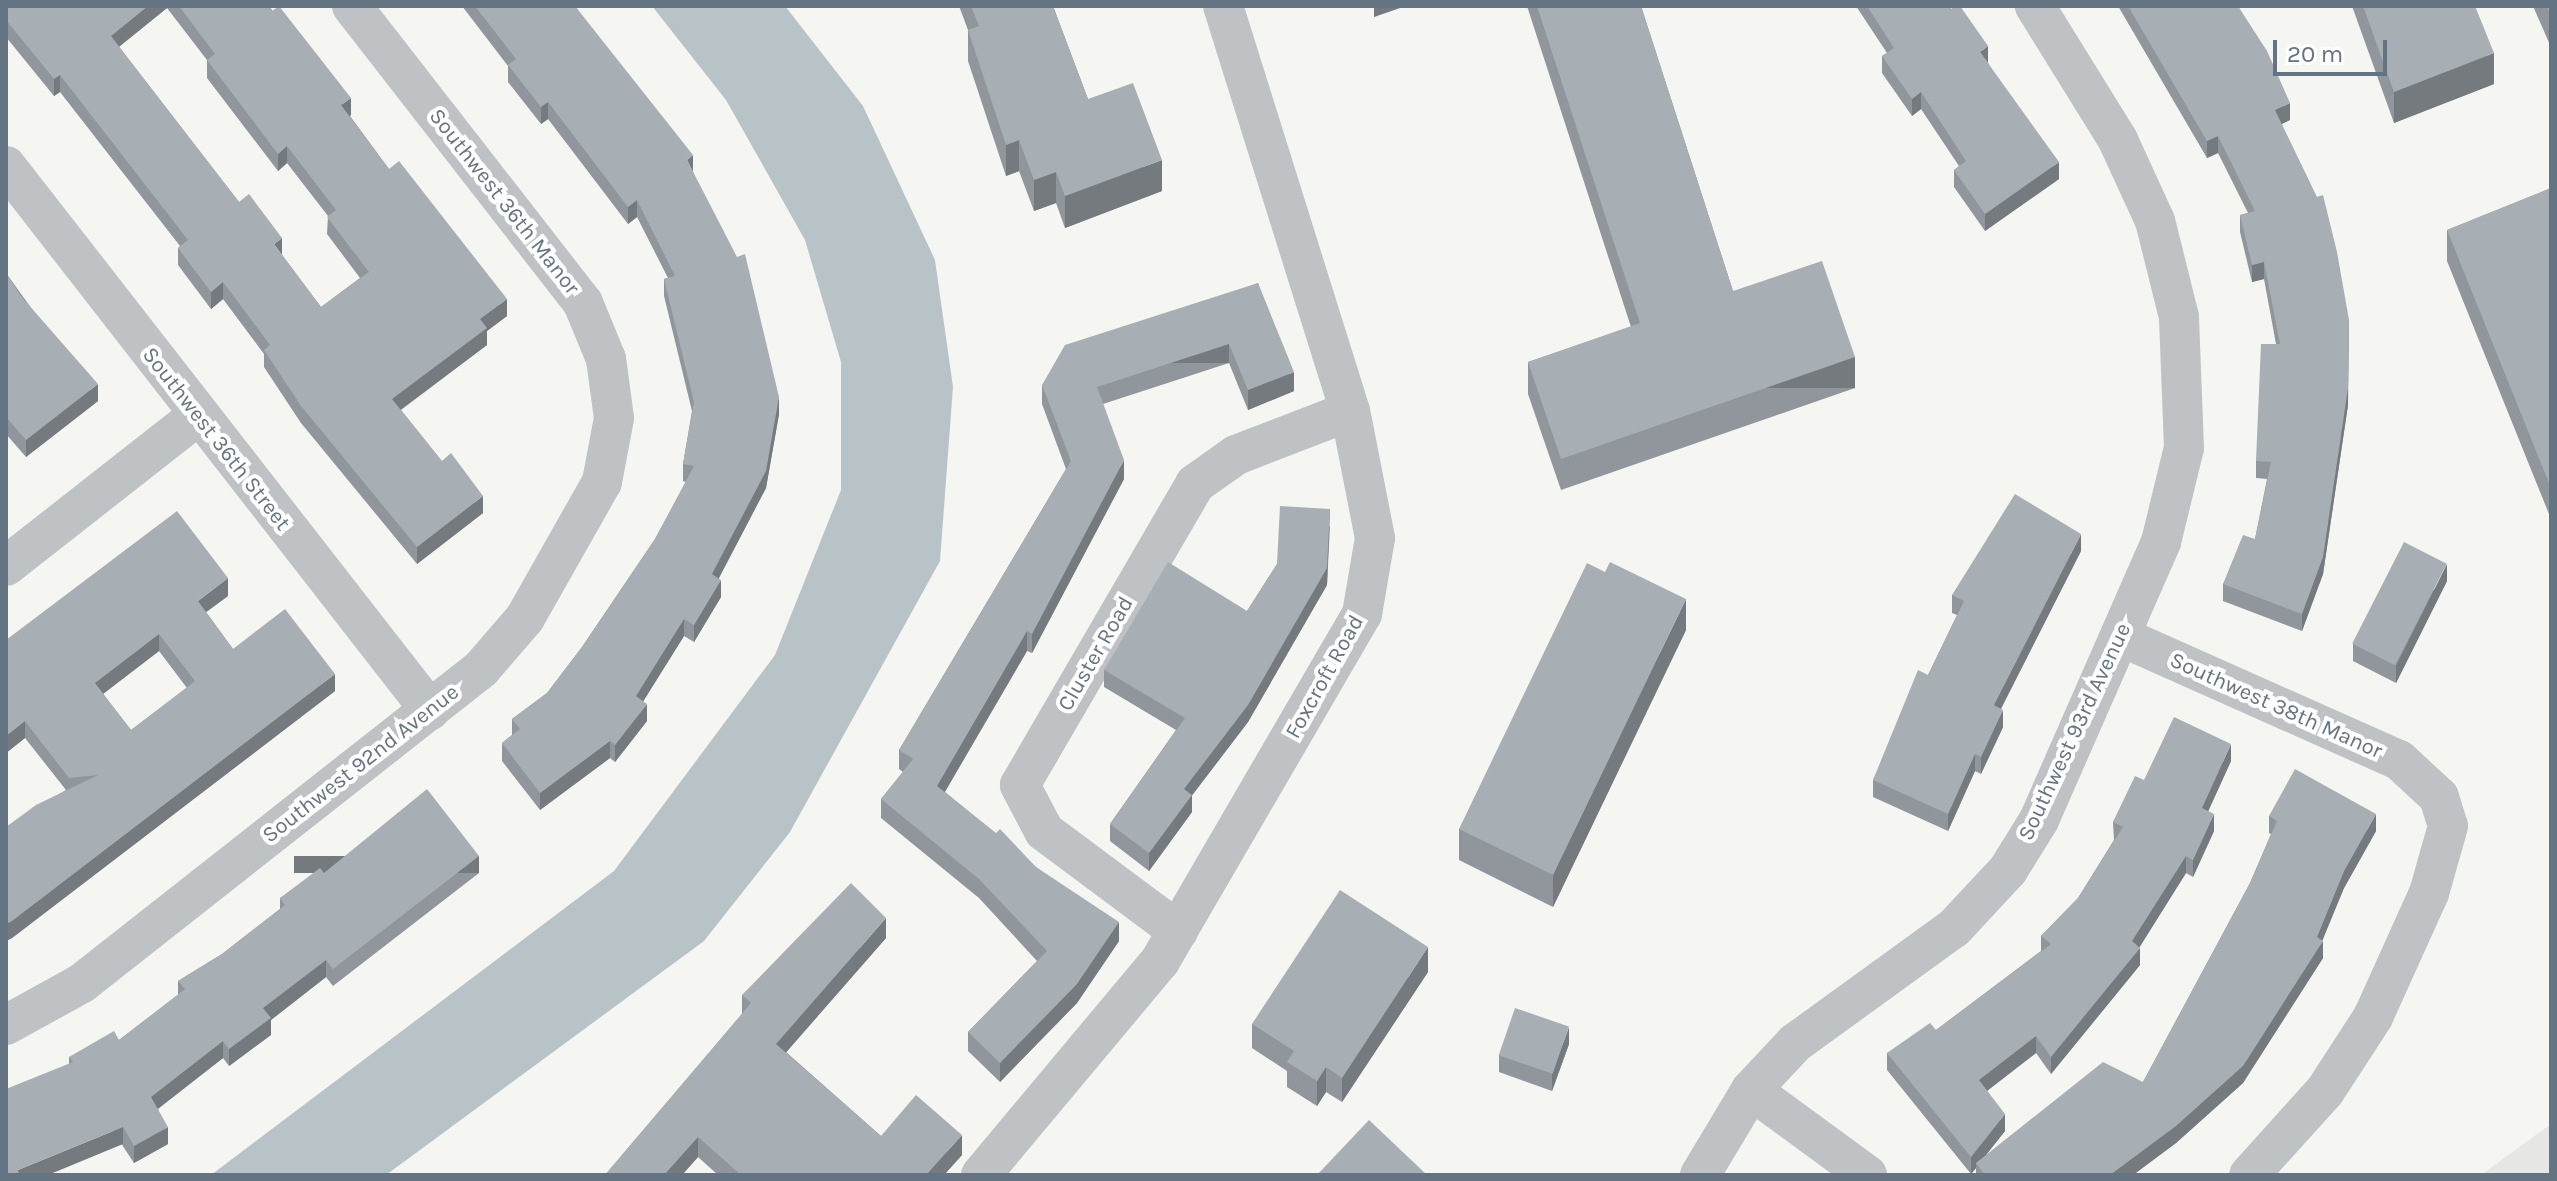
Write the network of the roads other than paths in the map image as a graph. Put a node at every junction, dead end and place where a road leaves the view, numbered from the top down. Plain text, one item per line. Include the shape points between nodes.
1 (352, 6) edge
2 (1223, 6) edge
3 (2035, 6) edge
4 (6, 166) edge
5 (1350, 411) junction
6 (197, 416) junction
7 (614, 418) joint
8 (6, 566) edge
9 (2120, 636) junction
10 (430, 710) junction
11 (1178, 931) junction
12 (6, 1025) edge
13 (1751, 1090) junction
14 (981, 1175) edge
15 (1700, 1175) edge
16 (1867, 1175) edge
17 (2249, 1175) edge

1 - 7 street, Southwest 36th Manor via 583,303 606,359
2 - 5 street, Foxcroft Road
3 - 9 street, Southwest 93rd Avenue via 2118,140 2155,221 2179,317 2184,448 2161,542
4 - 6 street, Southwest 36th Street
5 - 11 street, Foxcroft Road via 1375,538 1362,614
5 - 11 street, Cluster Road via 1236,455 1195,484 1020,785 1044,831
6 - 8 street
6 - 10 street, Southwest 36th Street
7 - 10 street, Southwest 92nd Avenue via 602,482 525,618 481,669
9 - 13 street, Southwest 93rd Avenue via 2039,820 2008,870 1954,928 1795,1043
9 - 17 street, Southwest 38th Manor via 2399,760 2427,784 2448,826 2429,893 2379,1003 2325,1091
10 - 12 street, Southwest 92nd Avenue via 82,983
11 - 14 street, Foxcroft Road
13 - 15 street, Southwest 93rd Avenue
13 - 16 street

